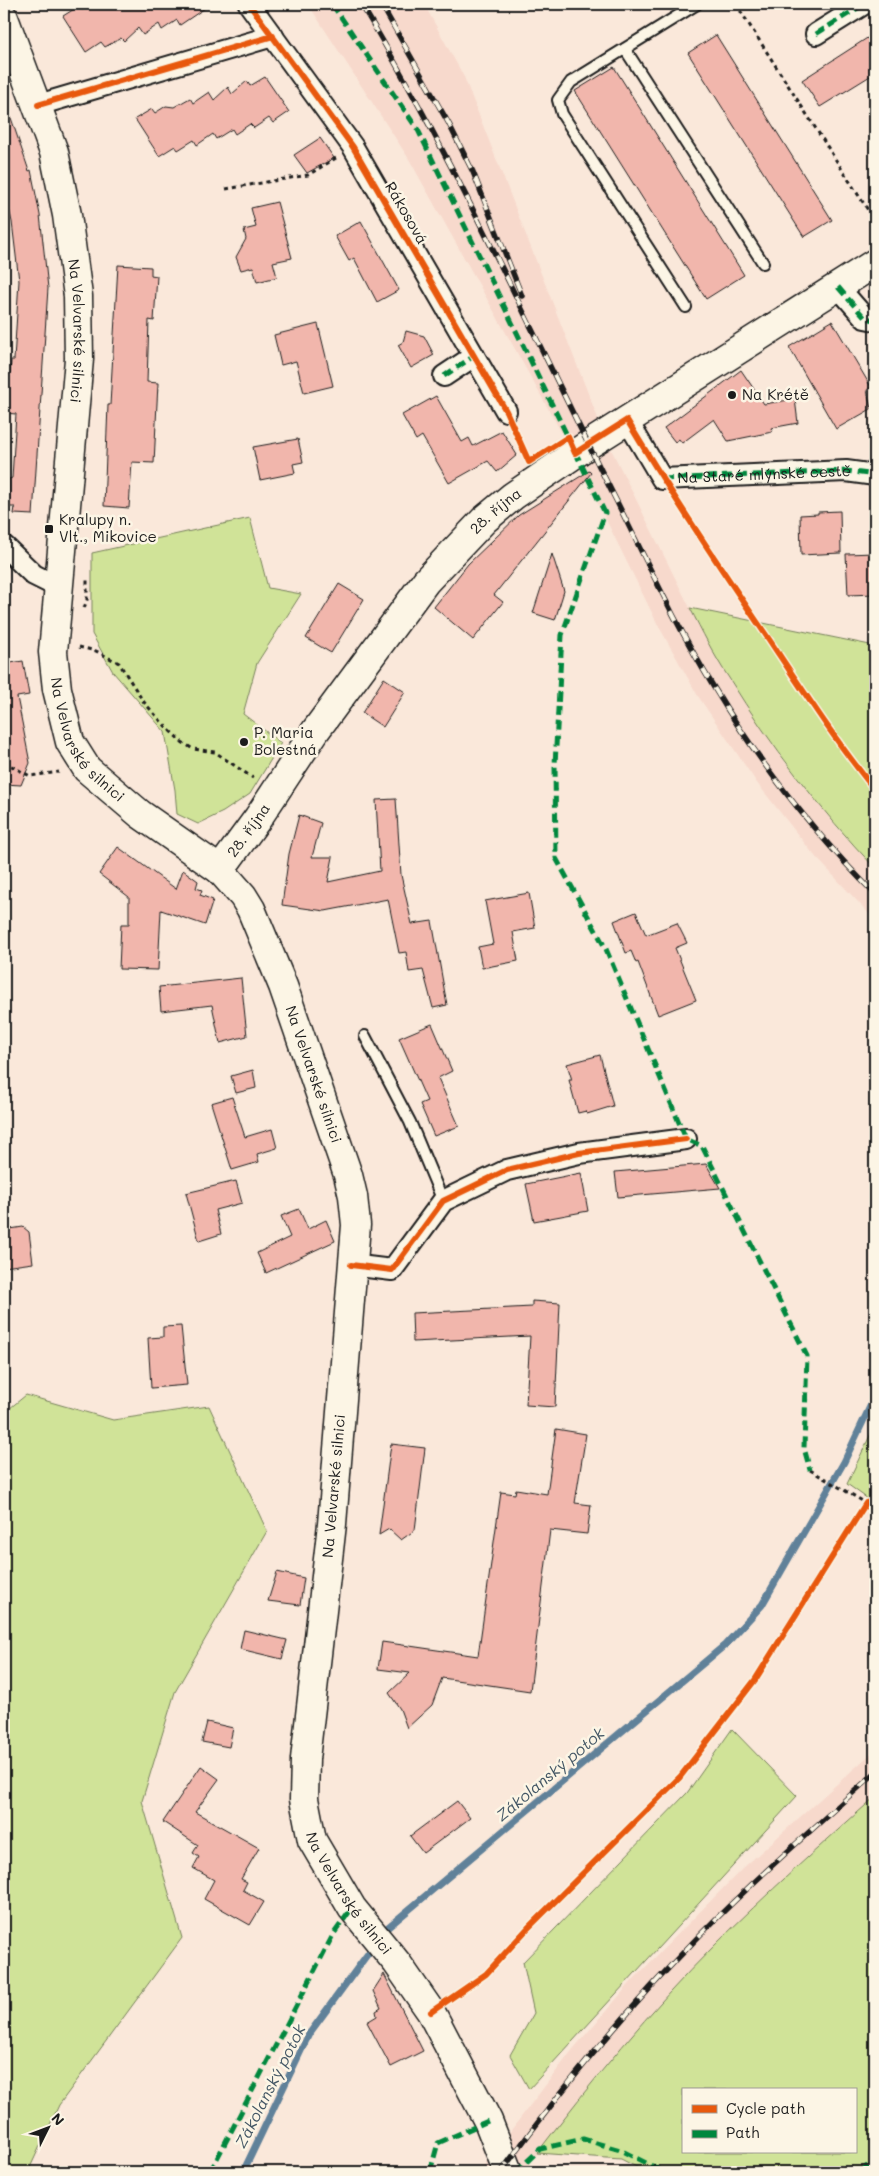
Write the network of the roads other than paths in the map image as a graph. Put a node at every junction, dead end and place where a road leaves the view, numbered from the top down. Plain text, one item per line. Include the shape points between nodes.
1 (249, 4) edge
2 (697, 4) edge
3 (864, 4) edge
4 (4, 18) edge
5 (816, 34) dead end
6 (273, 36) junction
7 (625, 49) junction
8 (38, 106) junction
9 (763, 263) dead end
10 (875, 263) edge
11 (838, 287) junction
12 (686, 307) dead end
13 (875, 320) edge
14 (474, 356) junction
15 (444, 376) dead end
16 (506, 411) road end
17 (627, 420) junction
18 (875, 475) edge
19 (4, 546) edge
20 (58, 588) junction
21 (220, 870) junction
22 (365, 1036) dead end
23 (686, 1139) dead end
24 (443, 1201) junction
25 (351, 1265) junction
26 (508, 2172) edge

1 - 6 street, Rákosová
2 - 7 lane
3 - 5 street
4 - 8 main road, Na Velvarské silnici
6 - 8 street
6 - 14 street, Rákosová via 353,147
7 - 9 lane
7 - 12 lane via 571,82 558,100 562,114
8 - 20 main road, Na Velvarské silnici via 62,184 72,248 79,332
10 - 11 main road, 28. října
11 - 13 street via 865,318
11 - 17 main road, 28. října
14 - 15 street
14 - 16 street, Rákosová
17 - 18 street, Na Staré mlýnské cestě via 662,479 846,471
17 - 21 main road, 28. října via 512,496 457,546 426,581 316,730
19 - 20 street via 34,575
20 - 21 main road, Na Velvarské silnici via 54,652 56,689 70,742 87,769 140,814
21 - 25 main road, Na Velvarské silnici via 243,896 259,926 348,1175 356,1225
22 - 24 lane via 410,1122
23 - 24 street via 579,1154 507,1170
24 - 25 street via 392,1270
25 - 26 main road, Na Velvarské silnici via 332,1524 305,1759 304,1799 312,1840 360,1919 431,2012 488,2121

